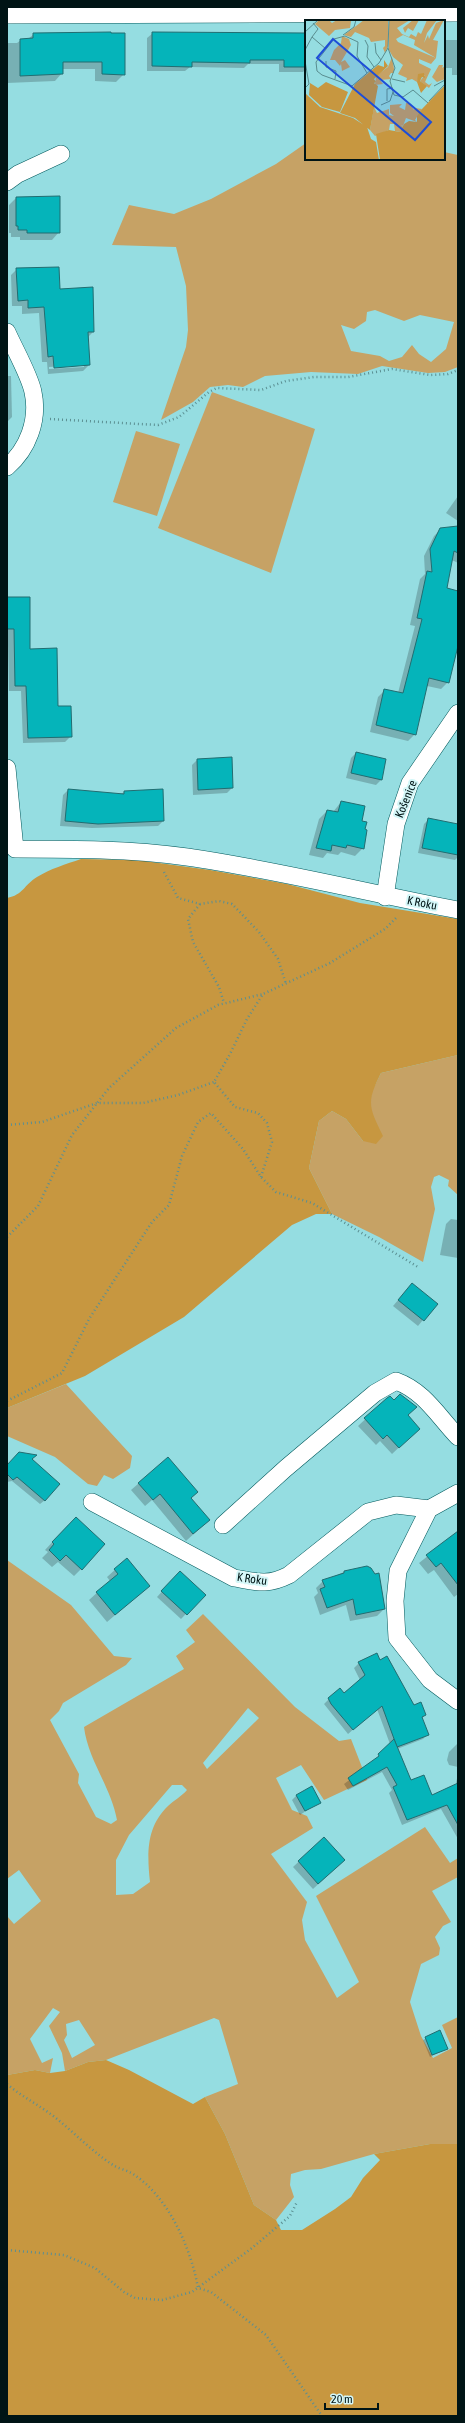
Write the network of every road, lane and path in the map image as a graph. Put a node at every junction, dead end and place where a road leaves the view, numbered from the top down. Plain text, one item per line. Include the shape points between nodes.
1 (248, 10) edge
2 (458, 13) edge
3 (7, 15) edge
4 (61, 154) dead end
5 (7, 182) edge
6 (7, 332) edge
7 (458, 370) edge
8 (33, 418) junction
9 (7, 467) edge
10 (458, 713) edge
11 (7, 768) edge
12 (162, 867) dead end
13 (385, 897) junction
14 (200, 904) junction
15 (458, 910) edge
16 (400, 914) dead end
17 (286, 984) junction
18 (263, 994) junction
19 (224, 1003) junction
20 (214, 1082) junction
21 (97, 1103) junction
22 (7, 1125) edge
23 (261, 1177) junction
24 (7, 1237) edge
25 (418, 1267) dead end
26 (7, 1401) edge
27 (458, 1438) edge
28 (458, 1493) edge
29 (92, 1502) dead end
30 (430, 1509) junction
31 (223, 1525) dead end
32 (458, 1701) edge
33 (7, 2084) edge
34 (297, 2202) dead end
35 (7, 2250) edge
36 (198, 2288) junction
37 (322, 2416) edge

1 - 2 street
1 - 3 street
4 - 5 street via 18,174
6 - 8 street via 34,392
7 - 8 path via 448,374 430,375 392,369 348,377 286,380 261,390 216,388 179,417 158,425 140,426
8 - 9 street via 33,427 20,456
10 - 13 street, Košenice via 410,783 396,824
11 - 13 street, K Roku via 15,849 92,849 186,857 304,877
12 - 14 path via 168,883 178,898
13 - 15 street, K Roku
14 - 17 path via 219,901 232,904 247,918 278,959
14 - 19 path via 188,919 193,942 219,987
16 - 17 path via 385,929 330,962
17 - 18 path
18 - 19 path
18 - 20 path via 246,1019
19 - 21 path via 176,1028 109,1088
20 - 21 path via 178,1095 143,1103
20 - 23 path via 235,1107 258,1113 267,1123 272,1142
21 - 22 path via 42,1122
21 - 24 path via 72,1135 38,1206
23 - 25 path via 276,1192 312,1203
23 - 26 path via 243,1149 211,1113 198,1122 182,1156 169,1205 152,1222 89,1319 62,1373
27 - 31 street via 425,1398 410,1386 396,1380 369,1398
28 - 30 street
29 - 30 street, K Roku via 234,1578 275,1583 289,1575 368,1512 396,1505
30 - 32 street via 398,1571 395,1601 397,1638 430,1680
33 - 36 path via 51,2114 114,2165 133,2174 159,2198 172,2215 195,2271
34 - 36 path via 290,2216
35 - 36 path via 64,2255 96,2268 135,2298 162,2300
36 - 37 path via 211,2292 266,2335

